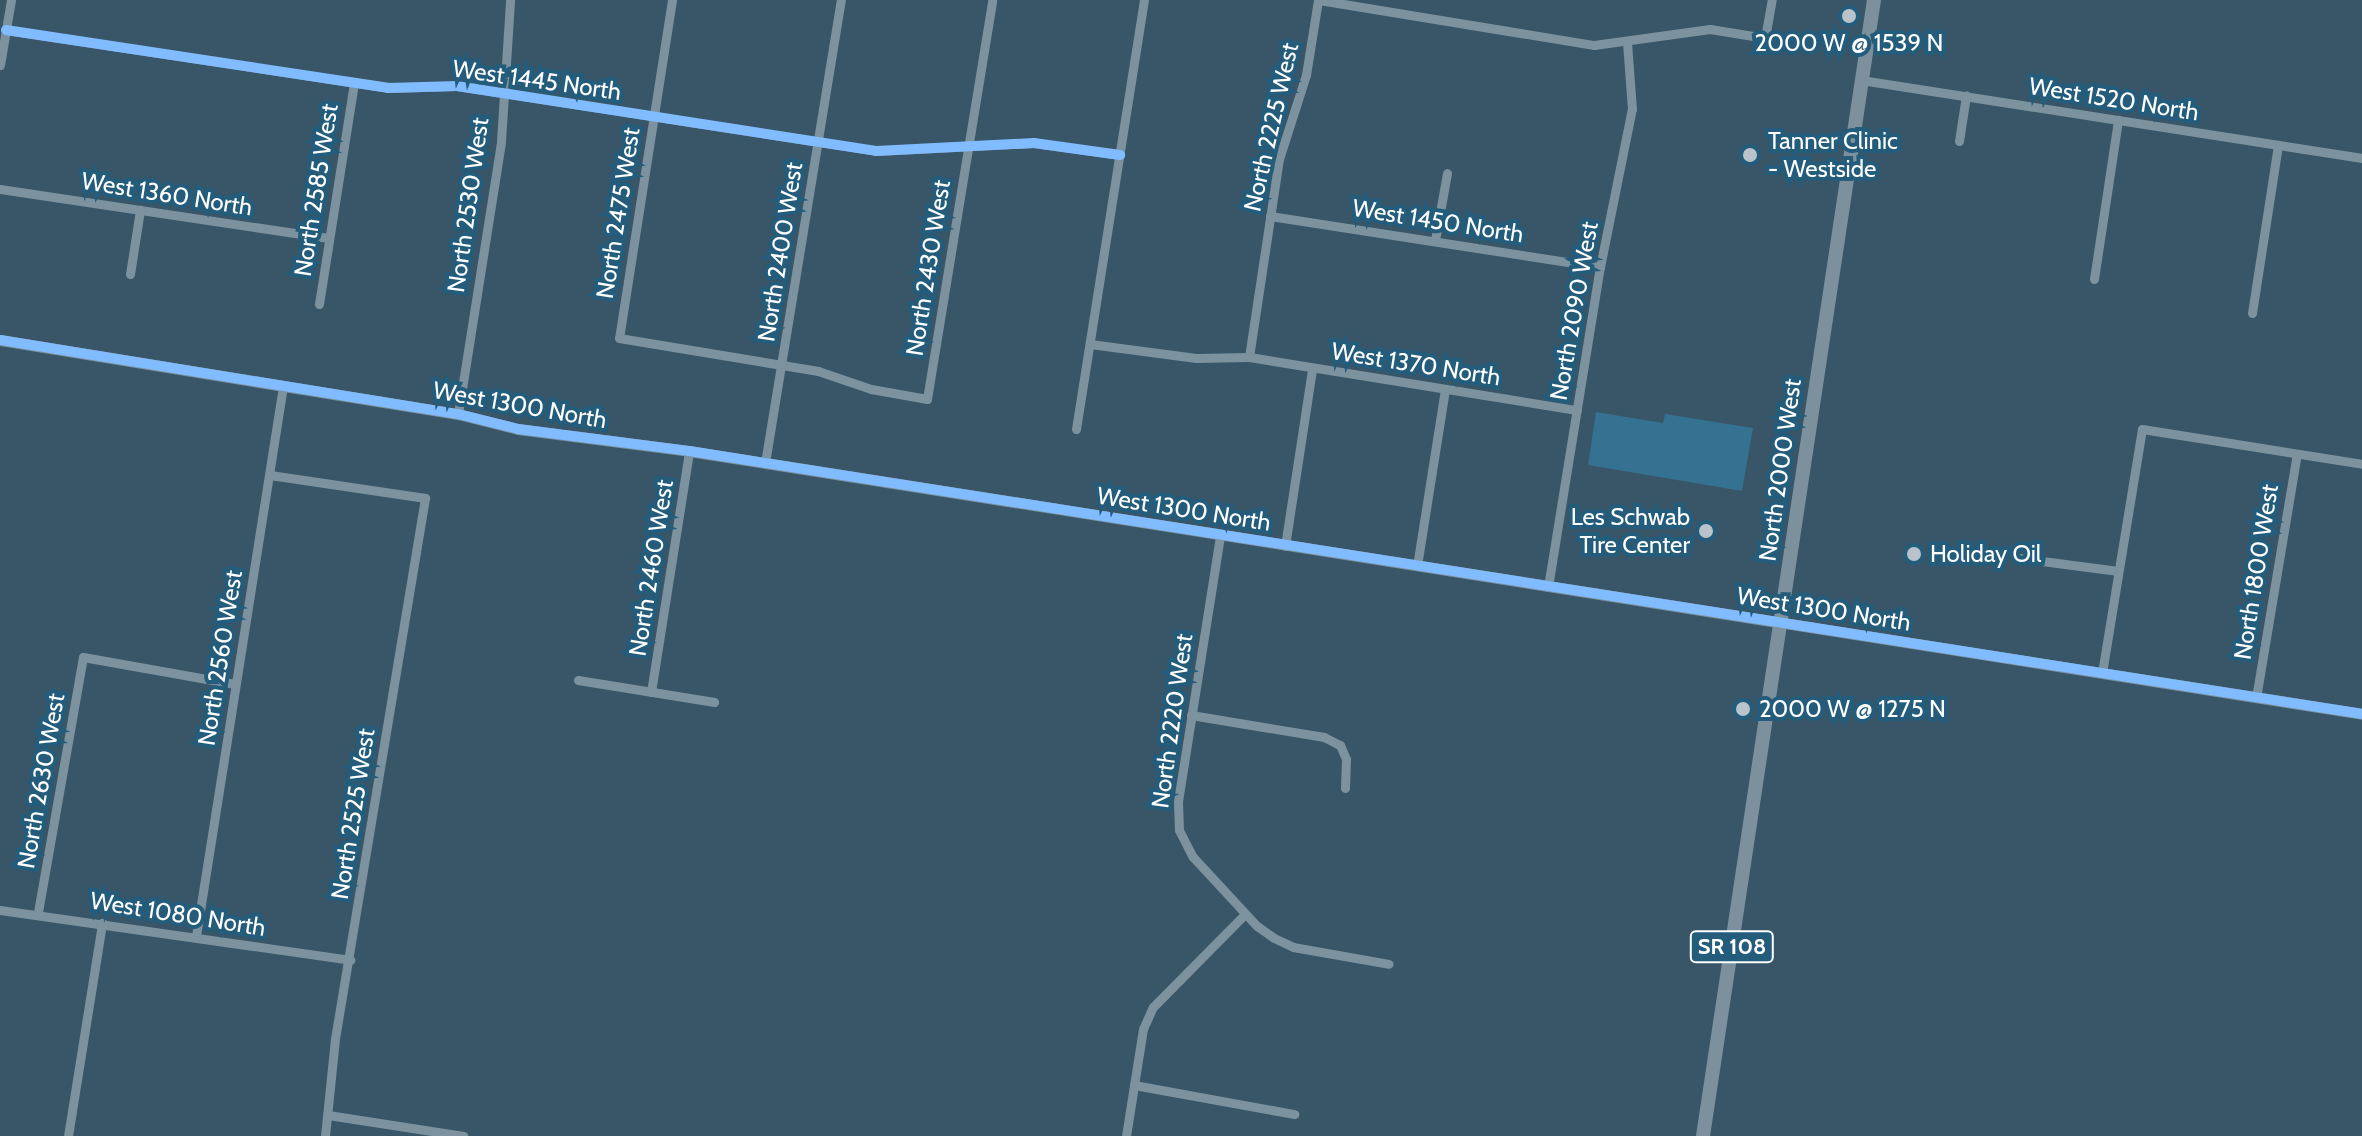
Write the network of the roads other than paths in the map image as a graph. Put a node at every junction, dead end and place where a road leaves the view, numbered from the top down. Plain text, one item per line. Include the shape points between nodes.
1 (11, 0) edge
2 (510, 0) edge
3 (672, 0) edge
4 (841, 0) edge
5 (992, 0) edge
6 (1144, 0) edge
7 (1318, 0) edge
8 (1772, 0) edge
9 (1874, 0) edge
10 (6, 30) junction
11 (1627, 43) junction
12 (0, 65) edge
13 (1861, 80) junction
14 (354, 83) junction
15 (502, 93) junction
16 (1966, 96) junction
17 (654, 116) junction
18 (2118, 120) junction
19 (1959, 141) dead end
20 (818, 142) junction
21 (968, 145) junction
22 (2278, 145) junction
23 (1120, 155) junction
24 (2362, 158) edge
25 (1447, 173) dead end
26 (0, 189) edge
27 (140, 210) junction
28 (1270, 216) junction
29 (328, 238) junction
30 (1435, 240) junction
31 (1600, 267) junction
32 (130, 274) dead end
33 (2094, 279) dead end
34 (319, 304) dead end
35 (2252, 313) dead end
36 (0, 340) edge
37 (1090, 344) junction
38 (1249, 357) junction
39 (781, 365) junction
40 (1312, 369) junction
41 (283, 386) junction
42 (1445, 389) junction
43 (1577, 410) junction
44 (458, 414) junction
45 (1076, 429) dead end
46 (689, 451) junction
47 (2297, 454) junction
48 (765, 463) junction
49 (2362, 464) edge
50 (270, 475) junction
51 (1220, 536) junction
52 (1285, 546) junction
53 (2019, 558) dead end
54 (1417, 566) junction
55 (2118, 571) junction
56 (1548, 587) junction
57 (1781, 623) junction
58 (2102, 673) junction
59 (578, 680) dead end
60 (235, 684) junction
61 (651, 692) junction
62 (2256, 698) junction
63 (714, 702) dead end
64 (2362, 714) edge
65 (1191, 715) junction
66 (1345, 788) dead end
67 (0, 910) edge
68 (38, 912) junction
69 (1245, 914) junction
70 (102, 923) junction
71 (196, 936) junction
72 (350, 960) junction
73 (1389, 964) dead end
74 (1134, 1085) junction
75 (1294, 1114) dead end
76 (328, 1115) junction
77 (68, 1136) edge
78 (325, 1136) edge
79 (463, 1136) edge
80 (1126, 1136) edge
81 (1703, 1136) edge

1 - 10 street
2 - 15 street, North 2530 West
3 - 17 street, North 2475 West
4 - 20 street, North 2400 West
5 - 21 street, North 2430 West
6 - 23 street
7 - 11 street via 1594,45
7 - 28 street, North 2225 West via 1306,75 1279,159
8 - 11 street via 1765,38 1710,29
9 - 13 main road, North 2000 West / SR 108
10 - 12 street
10 - 14 street, West 1445 North
11 - 31 street, North 2090 West via 1632,109
13 - 16 street, West 1520 North
13 - 57 main road, North 2000 West / SR 108
14 - 15 street, West 1445 North
14 - 29 street, North 2585 West
15 - 17 street, West 1445 North
15 - 44 street, North 2530 West via 501,141
16 - 18 street, West 1520 North
16 - 19 street
17 - 20 street, West 1445 North
17 - 39 street, North 2475 West via 619,338
18 - 22 street, West 1520 North
18 - 33 street
20 - 21 street, West 1445 North via 903,152
20 - 39 street, North 2400 West
21 - 23 street, West 1445 North via 1034,143
21 - 39 street, North 2430 West via 927,399
22 - 24 street, West 1520 North
22 - 35 street
23 - 37 street
25 - 30 street
26 - 27 street, West 1360 North
27 - 29 street, West 1360 North
27 - 32 street
28 - 30 street, West 1450 North
28 - 38 street, North 2225 West
29 - 34 street, North 2585 West
30 - 31 street, West 1450 North
31 - 43 street, North 2090 West
36 - 41 street, West 1300 North
37 - 38 street, West 1370 North via 1196,358
37 - 45 street
38 - 40 street, West 1370 North
39 - 48 street, North 2400 West
40 - 42 street, West 1370 North
40 - 52 street
41 - 44 street, West 1300 North
41 - 50 street, North 2560 West
42 - 43 street, West 1370 North
42 - 54 street
43 - 56 street, North 2090 West
44 - 46 street, West 1300 North via 518,429
46 - 48 street, West 1300 North
46 - 61 street, North 2460 West
47 - 49 street
47 - 55 street via 2142,429
47 - 62 street, North 1800 West
48 - 51 street, West 1300 North
50 - 60 street, North 2560 West
50 - 72 street, North 2525 West via 425,498
51 - 52 street, West 1300 North
51 - 65 street, North 2220 West
52 - 54 street, West 1300 North
53 - 55 street
54 - 56 street, West 1300 North
55 - 58 street
56 - 57 street, West 1300 North
57 - 58 street, West 1300 North
57 - 81 main road, North 2000 West / SR 108
58 - 62 street, West 1300 North
59 - 61 street
60 - 68 street, North 2630 West via 83,657
60 - 71 street, North 2560 West
61 - 63 street
62 - 64 street, West 1300 North
65 - 66 street via 1324,737 1340,745 1346,759
65 - 69 street, North 2220 West via 1179,830 1193,857
67 - 68 street, West 1080 North
68 - 70 street, West 1080 North
69 - 73 street, North 2220 West via 1293,947
69 - 74 street via 1153,1007 1143,1029
70 - 71 street, West 1080 North
70 - 77 street
71 - 72 street, West 1080 North
72 - 76 street, North 2525 West
74 - 75 street
74 - 80 street
76 - 78 street, North 2525 West
76 - 79 street

